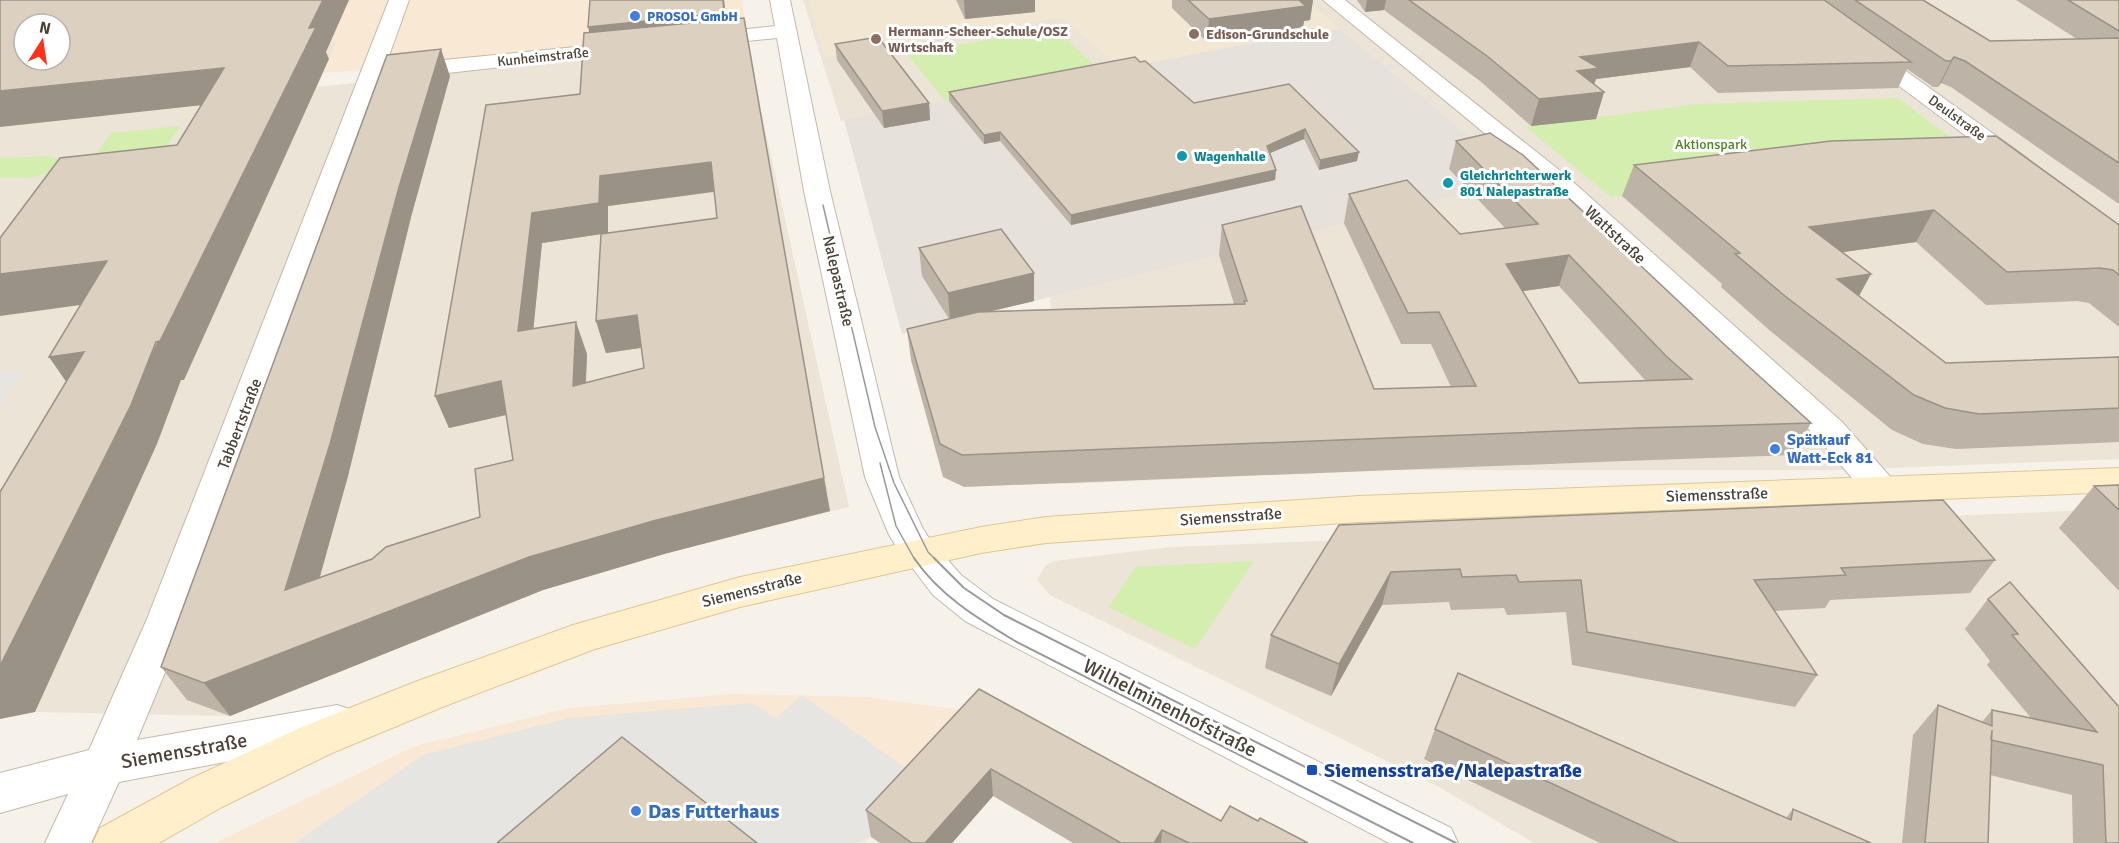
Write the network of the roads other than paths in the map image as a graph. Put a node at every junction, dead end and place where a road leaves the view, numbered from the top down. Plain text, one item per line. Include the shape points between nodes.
1 (399, 0) edge
2 (780, 0) edge
3 (1333, 0) edge
4 (1794, 0) edge
5 (786, 31) junction
6 (681, 42) edge
7 (646, 46) edge
8 (372, 75) junction
9 (2037, 177) edge
10 (2119, 480) edge
11 (1881, 489) junction
12 (920, 553) junction
13 (371, 717) junction
14 (104, 765) junction
15 (0, 793) edge
16 (68, 843) edge
17 (116, 843) edge
18 (1435, 843) edge

1 - 8 street, Tabbertstraße
2 - 5 street, Nalepastraße
3 - 11 street, Wattstraße via 1554,178 1830,430
4 - 9 street, Deulstraße
5 - 6 street
5 - 12 street, Nalepastraße via 817,191 882,477 907,535
7 - 8 street, Kunheimstraße
8 - 14 street, Tabbertstraße via 167,619
10 - 11 main road, Siemensstraße
11 - 12 main road, Siemensstraße via 1252,516 1046,530
12 - 13 main road, Siemensstraße via 659,613 531,656
12 - 18 street, Wilhelminenhofstraße via 947,585 979,610
13 - 14 street, Siemensstraße
13 - 17 main road, Siemensstraße via 206,793
14 - 15 street, Siemensstraße
14 - 16 street, Tabbertstraße

